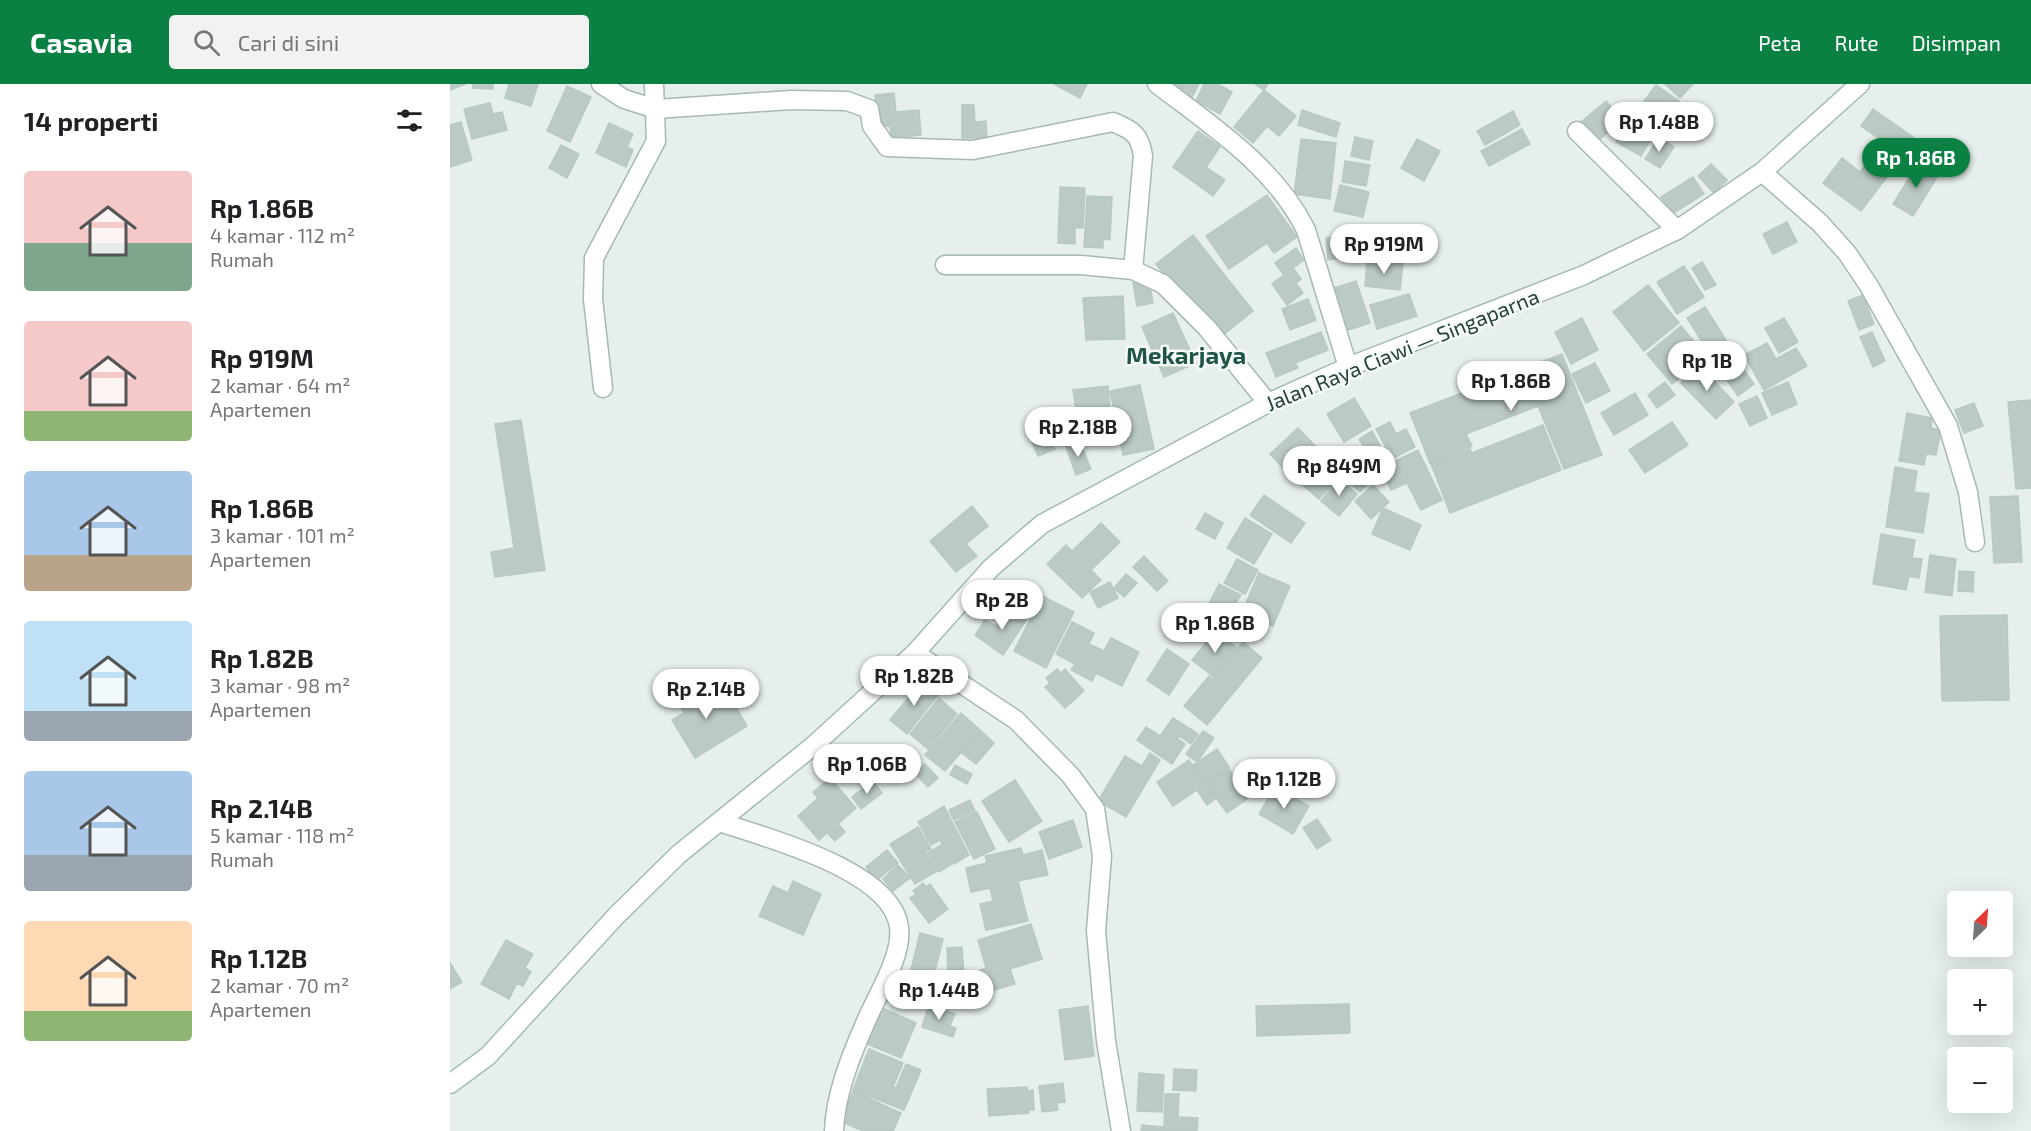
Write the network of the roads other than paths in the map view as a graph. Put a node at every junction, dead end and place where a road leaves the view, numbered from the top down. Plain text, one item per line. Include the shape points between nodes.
1 (601, 84) edge
2 (654, 84) edge
3 (1157, 84) edge
4 (1860, 84) edge
5 (656, 109) junction
6 (1577, 131) dead end
7 (1762, 172) junction
8 (1677, 230) junction
9 (945, 265) dead end
10 (1133, 270) junction
11 (1348, 367) junction
12 (603, 388) dead end
13 (1268, 403) junction
14 (1975, 542) dead end
15 (915, 653) junction
16 (720, 822) junction
17 (450, 1084) edge
18 (834, 1131) edge
19 (1121, 1131) edge

1 - 5 street via 624,99
2 - 5 street
3 - 11 street via 1230,140 1292,203 1306,230
4 - 7 street, Jalan Raya Ciawi — Singaparna
5 - 10 street via 791,100 848,101 869,109 872,126 887,147 974,150 1113,122 1133,130 1141,141
5 - 12 street via 656,141 594,258 592,299
6 - 8 street
7 - 8 street, Jalan Raya Ciawi — Singaparna
7 - 14 street via 1820,223 1869,286 1948,426 1968,492
8 - 11 street, Jalan Raya Ciawi — Singaparna via 1584,275
9 - 10 street via 1081,265
10 - 13 street via 1163,284 1207,328
11 - 13 street, Jalan Raya Ciawi — Singaparna
13 - 15 street, Jalan Raya Ciawi — Singaparna via 1042,524 991,568
15 - 16 street, Jalan Raya Ciawi — Singaparna via 813,746
15 - 19 street via 1016,720 1071,776 1095,809 1102,855 1096,931 1106,1041
16 - 17 street, Jalan Raya Ciawi — Singaparna via 679,854 616,916 488,1056
16 - 18 street via 850,871 889,902 899,927 895,959 851,1056

